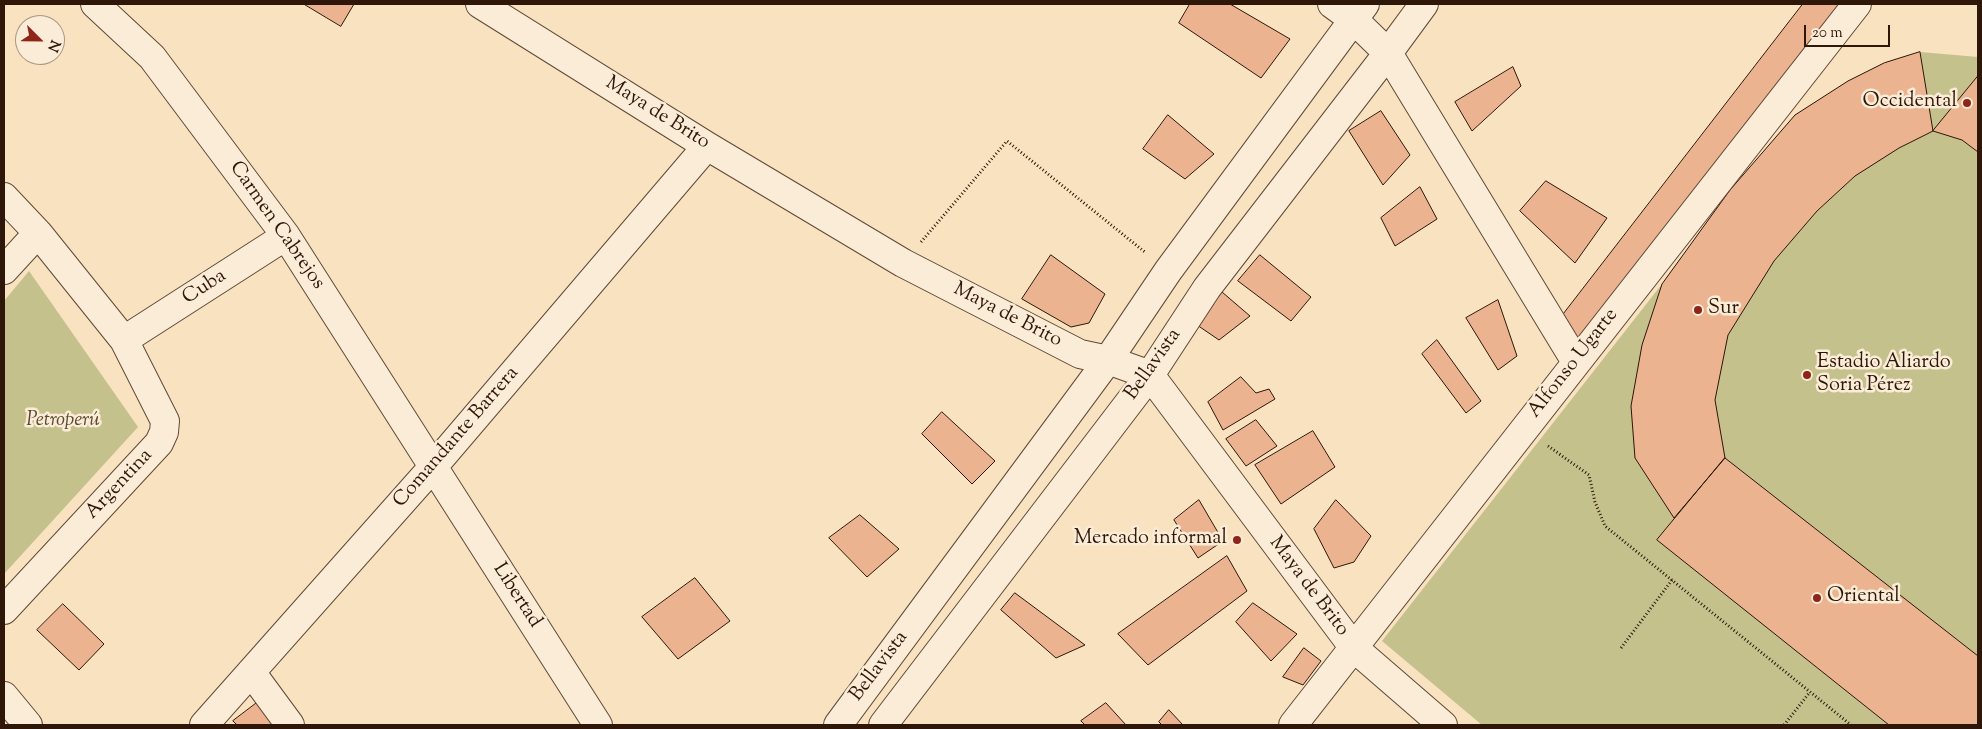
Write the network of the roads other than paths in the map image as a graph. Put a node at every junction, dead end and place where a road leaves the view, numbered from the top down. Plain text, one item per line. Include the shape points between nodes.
1 (95, 4) edge
2 (480, 4) edge
3 (1332, 4) edge
4 (1424, 4) edge
5 (1857, 4) edge
6 (1359, 12) edge
7 (1388, 53) junction
8 (707, 146) junction
9 (4, 197) edge
10 (38, 233) junction
11 (286, 236) junction
12 (4, 270) edge
13 (124, 340) junction
14 (1108, 360) junction
15 (1576, 362) junction
16 (1150, 375) junction
17 (433, 467) junction
18 (4, 610) edge
19 (1354, 648) junction
20 (252, 672) junction
21 (4, 696) edge
22 (28, 725) edge
23 (204, 725) edge
24 (290, 725) edge
25 (598, 725) edge
26 (838, 725) edge
27 (883, 725) edge
28 (1293, 725) edge
29 (1443, 725) edge

1 - 11 street, Carmen Cabrejos via 152,57
2 - 8 street, Maya de Brito
3 - 6 street
4 - 7 street, Bellavista
5 - 15 street, Alfonso Ugarte
6 - 7 street
6 - 14 street, Bellavista via 1168,271
7 - 15 street
7 - 16 street, Bellavista via 1208,288
8 - 14 street, Maya de Brito via 903,263 1080,354
8 - 17 street, Comandante Barrera
9 - 10 street, Argentina
10 - 12 street
10 - 13 street, Argentina
11 - 13 street, Cuba
11 - 17 street, Carmen Cabrejos
13 - 18 street, Argentina via 165,421 164,432 158,443
14 - 16 street, Maya de Brito
14 - 26 street, Bellavista
15 - 19 street, Alfonso Ugarte
16 - 19 street, Maya de Brito
16 - 27 street, Bellavista
17 - 20 street, Comandante Barrera
17 - 25 street, Libertad
19 - 28 street, Alfonso Ugarte
19 - 29 street, Maya de Brito
20 - 23 street, Comandante Barrera
20 - 24 street
21 - 22 street

